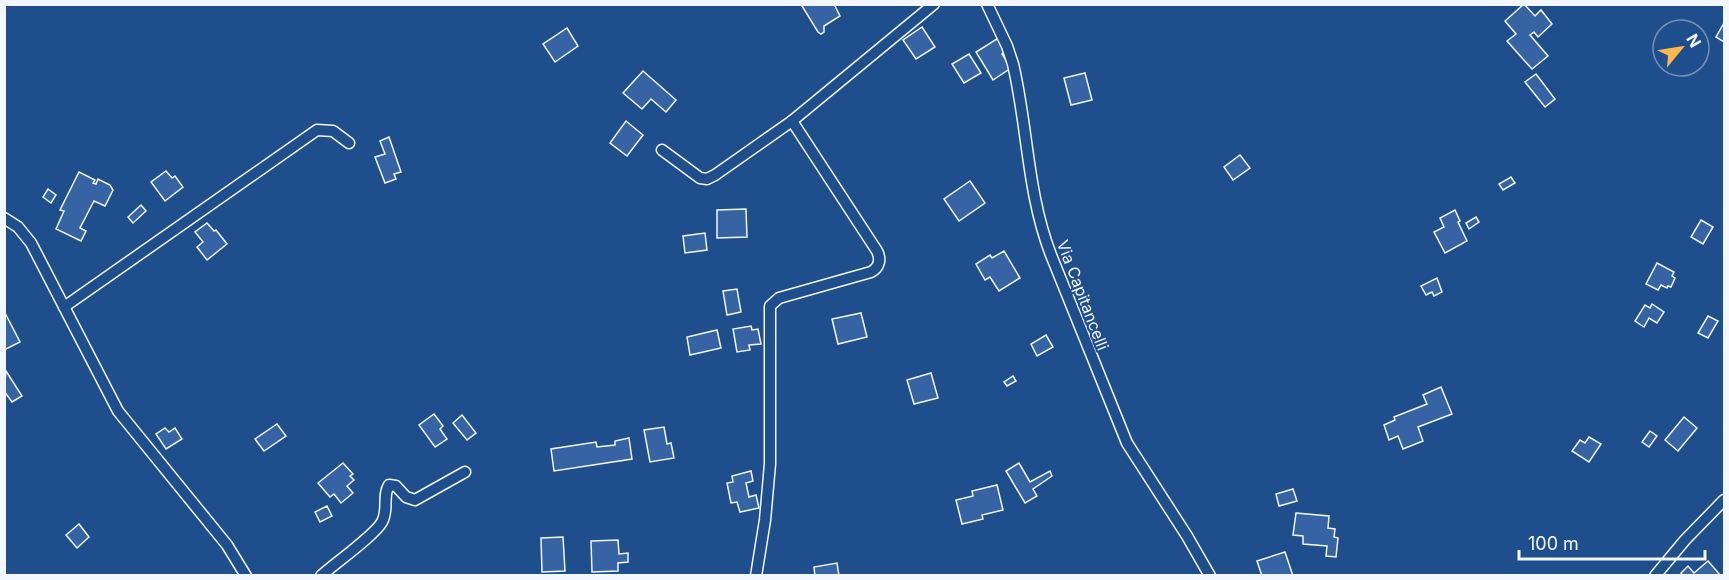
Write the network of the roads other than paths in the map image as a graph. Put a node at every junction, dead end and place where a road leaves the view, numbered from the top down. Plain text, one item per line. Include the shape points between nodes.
1 (934, 4) edge
2 (987, 4) edge
3 (792, 121) junction
4 (349, 143) dead end
5 (662, 150) dead end
6 (4, 218) edge
7 (64, 307) junction
8 (465, 472) dead end
9 (1725, 500) edge
10 (246, 576) edge
11 (321, 576) edge
12 (756, 576) edge
13 (1210, 576) edge
14 (1655, 576) edge

1 - 3 street
2 - 13 street, Via Capitancelli via 1013,64 1031,185 1051,255 1127,443
3 - 5 street via 706,179
3 - 12 street via 880,260 871,272 779,298 770,306 770,464
4 - 7 street via 333,131 315,132
6 - 7 street via 18,227 30,243
7 - 10 street via 118,411 227,545
8 - 11 street via 418,499 408,499 396,486 389,485 382,522
9 - 14 street

